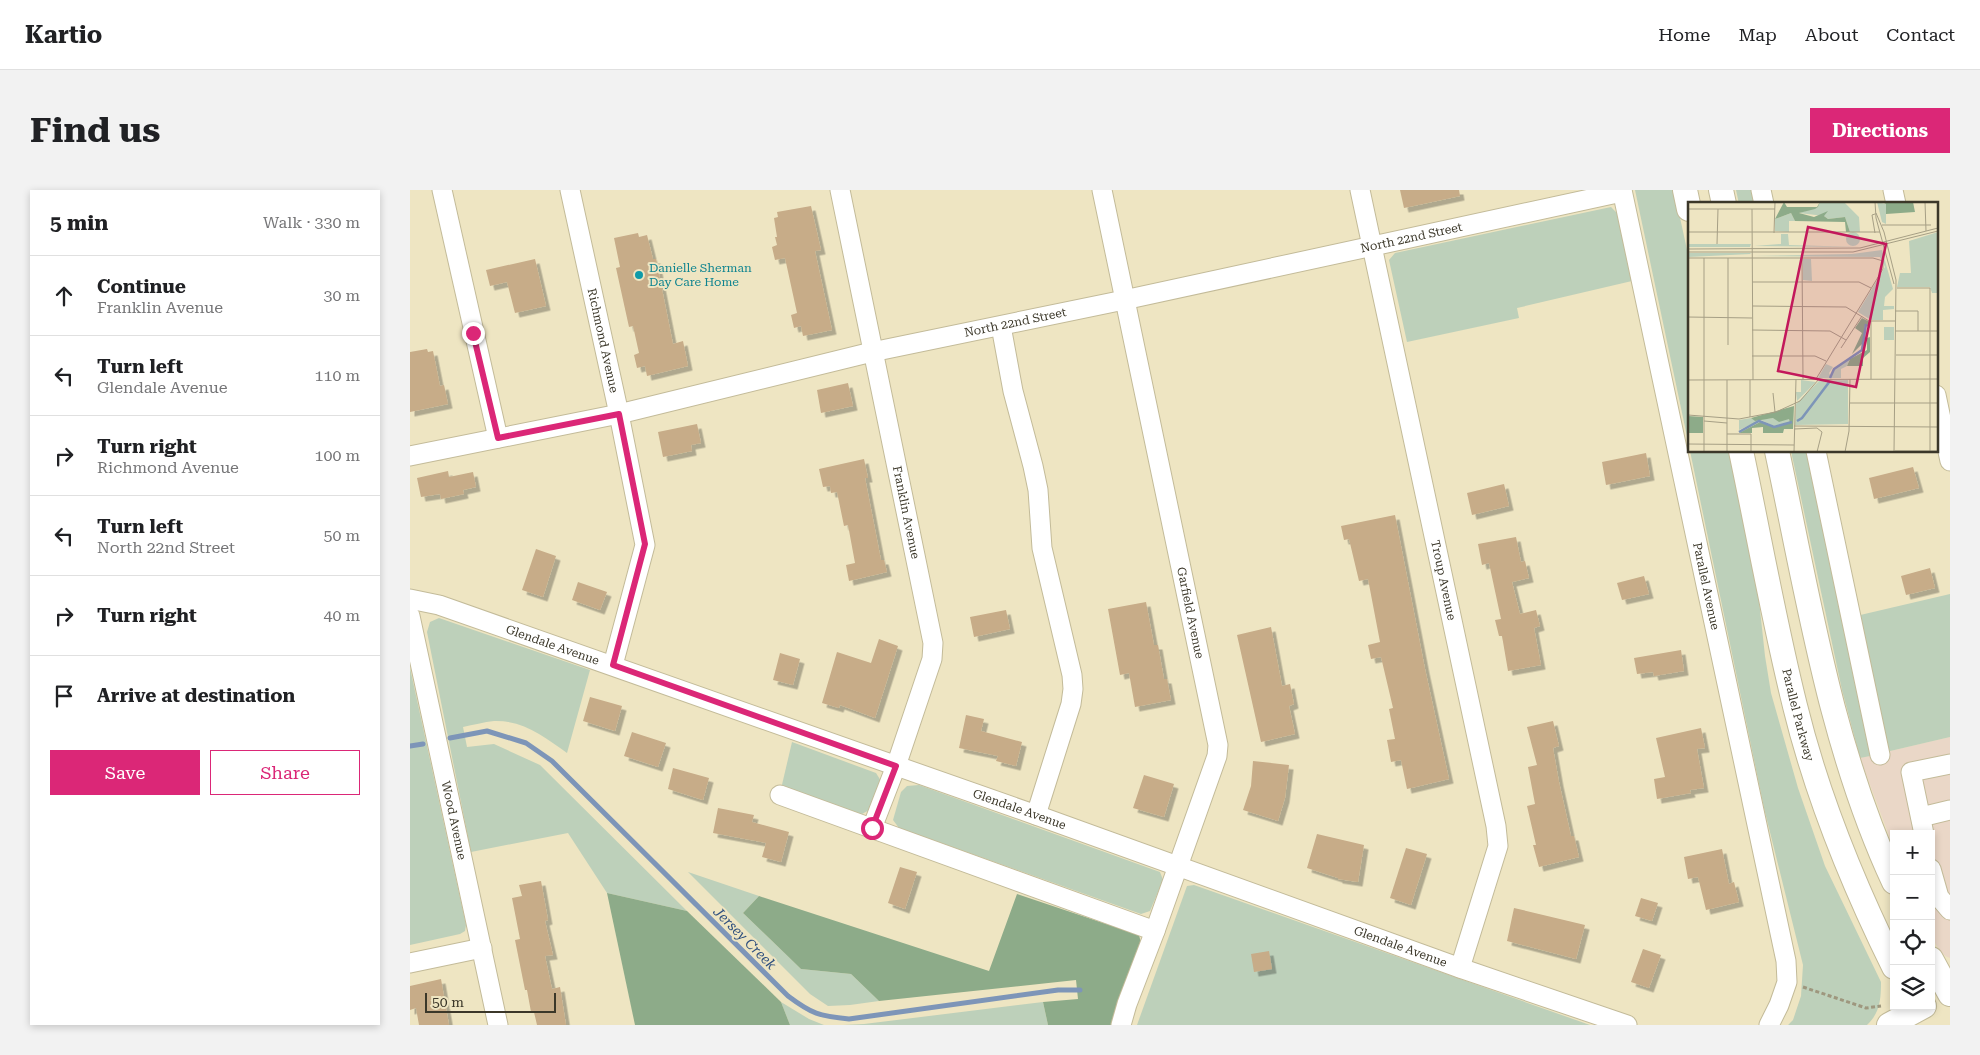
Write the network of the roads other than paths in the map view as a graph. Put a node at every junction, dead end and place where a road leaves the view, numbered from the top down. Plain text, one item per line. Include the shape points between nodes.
1 (442, 190) edge
2 (570, 190) edge
3 (840, 190) edge
4 (1102, 190) edge
5 (1360, 190) edge
6 (1685, 190) edge
7 (1622, 191) edge
8 (1688, 204) edge
9 (1371, 247) junction
10 (1124, 300) junction
11 (1001, 326) junction
12 (872, 352) junction
13 (1938, 404) edge
14 (619, 414) junction
15 (498, 438) junction
16 (1740, 452) edge
17 (1777, 452) edge
18 (1816, 452) edge
19 (410, 456) edge
20 (1950, 460) edge
21 (410, 598) edge
22 (411, 628) edge
23 (613, 665) junction
24 (1880, 755) dead end
25 (1950, 764) edge
26 (896, 766) junction
27 (780, 794) dead end
28 (1950, 810) edge
29 (1036, 815) junction
30 (1922, 825) edge
31 (872, 828) junction
32 (1177, 867) junction
33 (1891, 875) edge
34 (1935, 884) edge
35 (1950, 910) edge
36 (1155, 932) junction
37 (482, 948) junction
38 (410, 963) edge
39 (1893, 965) edge
40 (1934, 965) edge
41 (1460, 968) junction
42 (1950, 994) edge
43 (1935, 1002) edge
44 (1921, 1010) edge
45 (1885, 1015) edge
46 (498, 1025) edge
47 (1121, 1025) edge
48 (1627, 1025) edge
49 (1769, 1025) edge

1 - 15 street
2 - 14 street, Richmond Avenue
3 - 12 street, Franklin Avenue
4 - 10 street, Garfield Avenue
5 - 9 street, Troup Avenue
6 - 8 main road
7 - 9 street, North 22nd Street
7 - 49 street, Parallel Avenue via 1786,961 1794,984
9 - 10 street, North 22nd Street
9 - 41 street, Troup Avenue via 1496,826 1498,846
10 - 11 street, North 22nd Street
10 - 32 street, Garfield Avenue via 1218,745 1218,756
11 - 12 street, North 22nd Street
11 - 29 street via 1013,391 1034,466 1042,548 1072,675 1071,704
12 - 14 street, North 22nd Street
12 - 26 street, Franklin Avenue via 933,643 932,659
13 - 20 street
14 - 15 street, North 22nd Street
14 - 23 street, Richmond Avenue via 645,544
15 - 19 street, North 22nd Street
16 - 39 main road, Parallel Parkway via 1795,707 1817,781 1850,872
17 - 33 main road via 1829,697 1850,768
18 - 24 street
21 - 23 street, Glendale Avenue
22 - 37 street, Wood Avenue
23 - 26 street, Glendale Avenue
25 - 30 street via 1912,772
26 - 29 street, Glendale Avenue
26 - 31 street, Franklin Avenue
27 - 31 street
28 - 30 street
29 - 32 street, Glendale Avenue
31 - 36 street
32 - 36 street, Garfield Avenue
32 - 41 street, Glendale Avenue
34 - 35 street via 1939,897
36 - 47 street, Garfield Avenue
37 - 38 street
37 - 46 street, Wood Avenue
40 - 42 main road
41 - 48 street, Glendale Avenue
42 - 43 main road
44 - 45 main road

